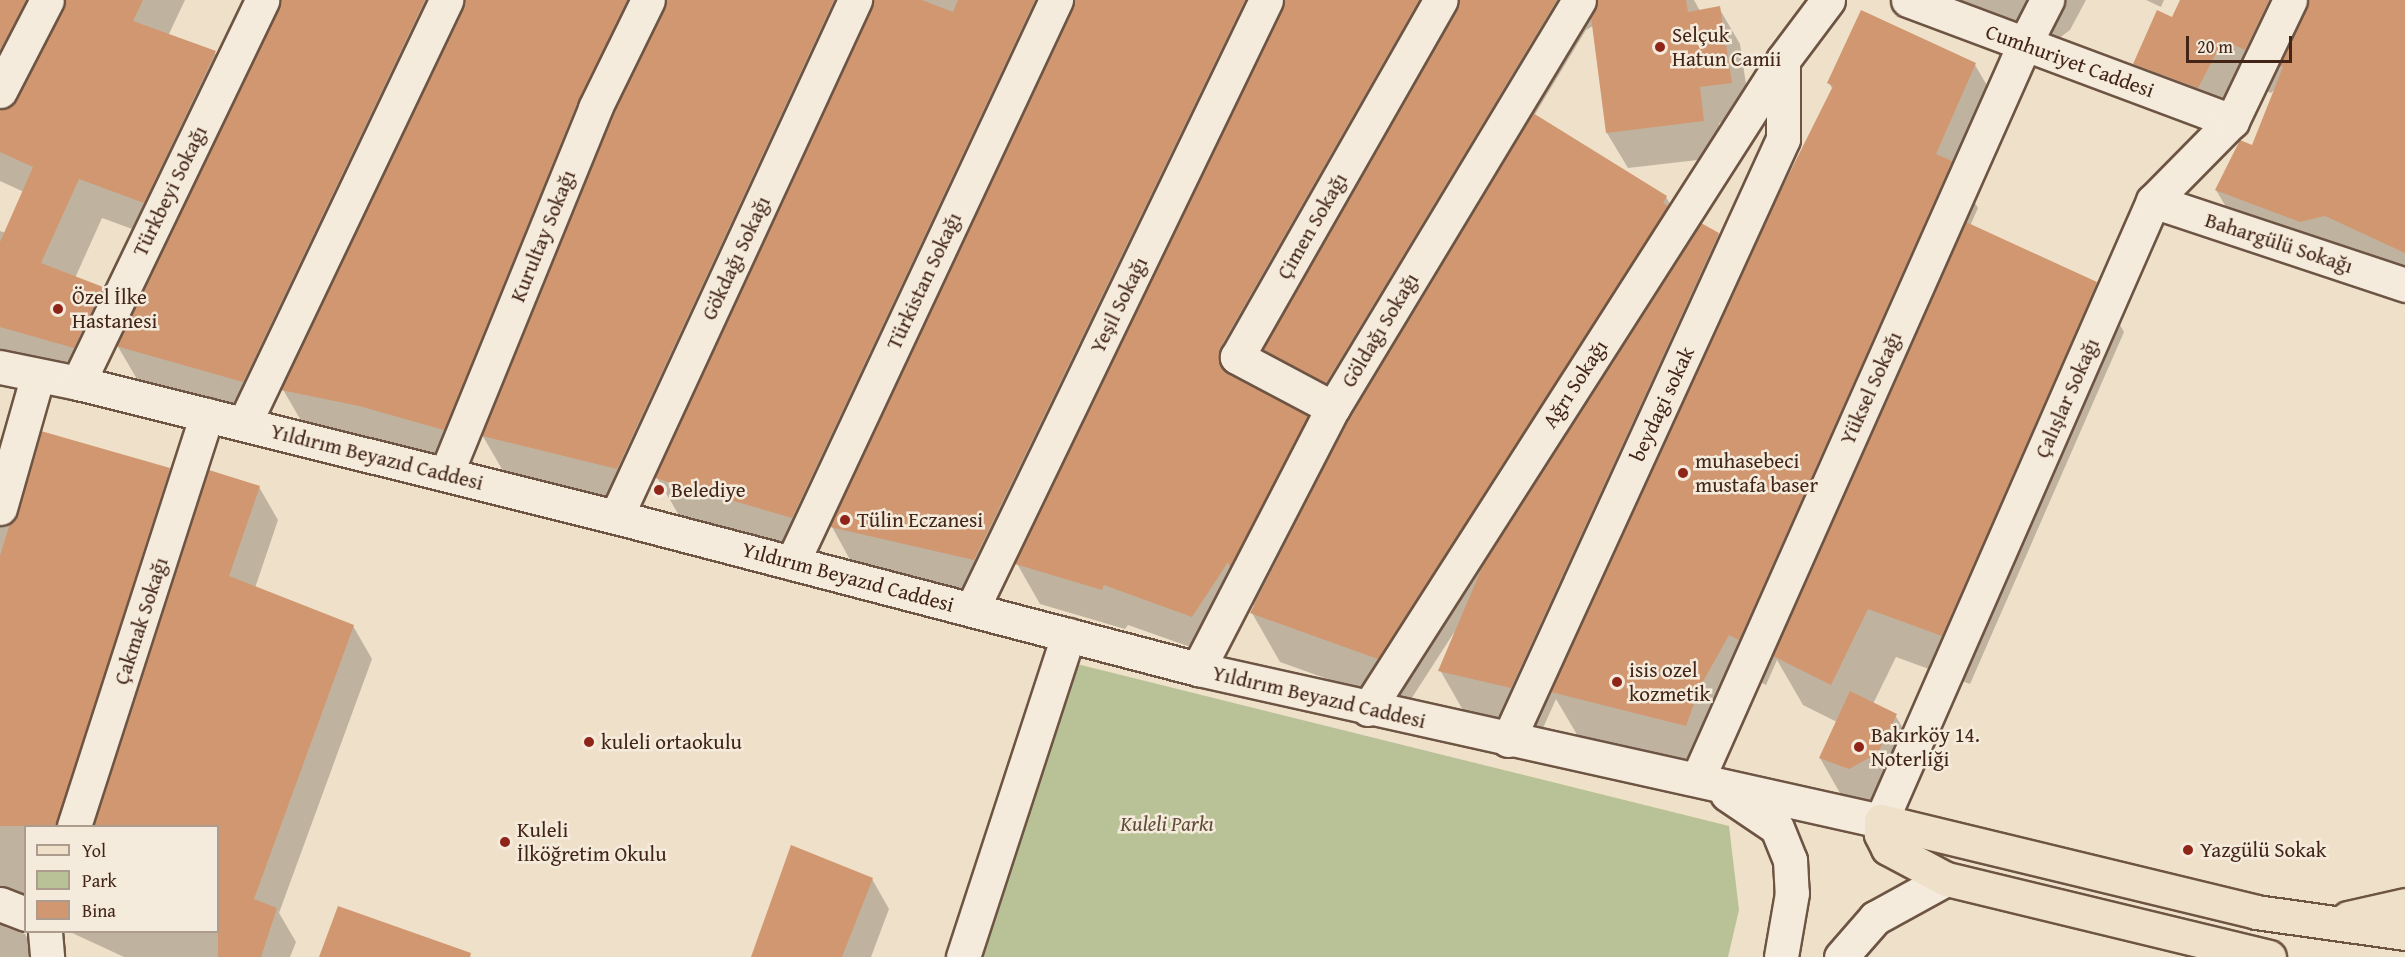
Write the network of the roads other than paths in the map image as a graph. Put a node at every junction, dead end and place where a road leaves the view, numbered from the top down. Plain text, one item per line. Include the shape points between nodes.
1 (46, 0) edge
2 (262, 0) edge
3 (446, 0) edge
4 (648, 0) edge
5 (855, 0) edge
6 (1056, 0) edge
7 (1266, 0) edge
8 (1441, 0) edge
9 (1578, 0) edge
10 (1828, 0) edge
11 (1908, 0) edge
12 (2047, 0) edge
13 (2290, 0) edge
14 (2024, 45) junction
15 (1783, 60) junction
16 (0, 91) edge
17 (2232, 120) junction
18 (2153, 201) junction
19 (2405, 285) edge
20 (0, 367) edge
21 (38, 375) junction
22 (78, 383) junction
23 (1334, 408) junction
24 (207, 415) junction
25 (244, 424) junction
26 (446, 474) junction
27 (0, 508) edge
28 (616, 517) junction
29 (792, 563) junction
30 (972, 609) junction
31 (1068, 635) junction
32 (1198, 669) junction
33 (1368, 709) junction
34 (1508, 740) junction
35 (1698, 778) junction
36 (1881, 821) junction
37 (74, 825) edge
38 (1946, 879) junction
39 (0, 904) edge
40 (2405, 905) edge
41 (24, 913) edge
42 (2321, 923) junction
43 (45, 933) edge
44 (2405, 933) edge
45 (47, 957) edge
46 (963, 957) edge
47 (1781, 957) edge
48 (1841, 957) edge
49 (2269, 957) edge

1 - 16 street
2 - 22 street, Türkbeyi Sokağı
3 - 25 street
4 - 26 street, Kurultay Sokağı via 595,108
5 - 28 street, Gökdağı Sokağı
6 - 29 street, Türkistan Sokağı
7 - 30 street, Yeşil Sokağı
8 - 23 street, Çimen Sokağı via 1237,357
9 - 23 street, Göldağı Sokağı
10 - 15 street, Ağrı Sokağı
11 - 14 street, Cumhuriyet Caddesi
12 - 14 street, Yüksel Sokağı
13 - 17 street, Çalışlar Sokağı
14 - 17 street, Cumhuriyet Caddesi
14 - 35 street, Yüksel Sokağı
15 - 33 street, Ağrı Sokağı
15 - 34 street, beydagi sokak via 1783,139
17 - 18 street, Çalışlar Sokağı
18 - 19 street, Bahargülü Sokağı
18 - 36 street, Çalışlar Sokağı
20 - 21 street, Yıldırım Beyazıd Caddesi
21 - 22 street, Yıldırım Beyazıd Caddesi
21 - 27 street
22 - 24 street, Yıldırım Beyazıd Caddesi
23 - 32 street, Göldağı Sokağı
24 - 25 street, Yıldırım Beyazıd Caddesi
24 - 37 street, Çakmak Sokağı
25 - 26 street, Yıldırım Beyazıd Caddesi
26 - 28 street, Yıldırım Beyazıd Caddesi
28 - 29 street, Yıldırım Beyazıd Caddesi
29 - 30 street, Yıldırım Beyazıd Caddesi
30 - 31 street, Yıldırım Beyazıd Caddesi
31 - 32 street, Yıldırım Beyazıd Caddesi
31 - 46 street
32 - 33 street, Yıldırım Beyazıd Caddesi
33 - 34 street, Yıldırım Beyazıd Caddesi
34 - 35 street, Yıldırım Beyazıd Caddesi
35 - 36 street, Yıldırım Beyazıd Caddesi
35 - 47 street via 1751,807 1777,828 1790,860 1792,893
36 - 38 main road via 1881,834 1888,848
36 - 42 main road via 2256,912
38 - 48 street via 1875,918
38 - 49 main road
39 - 41 street
40 - 42 main road
42 - 44 main road
43 - 45 street

